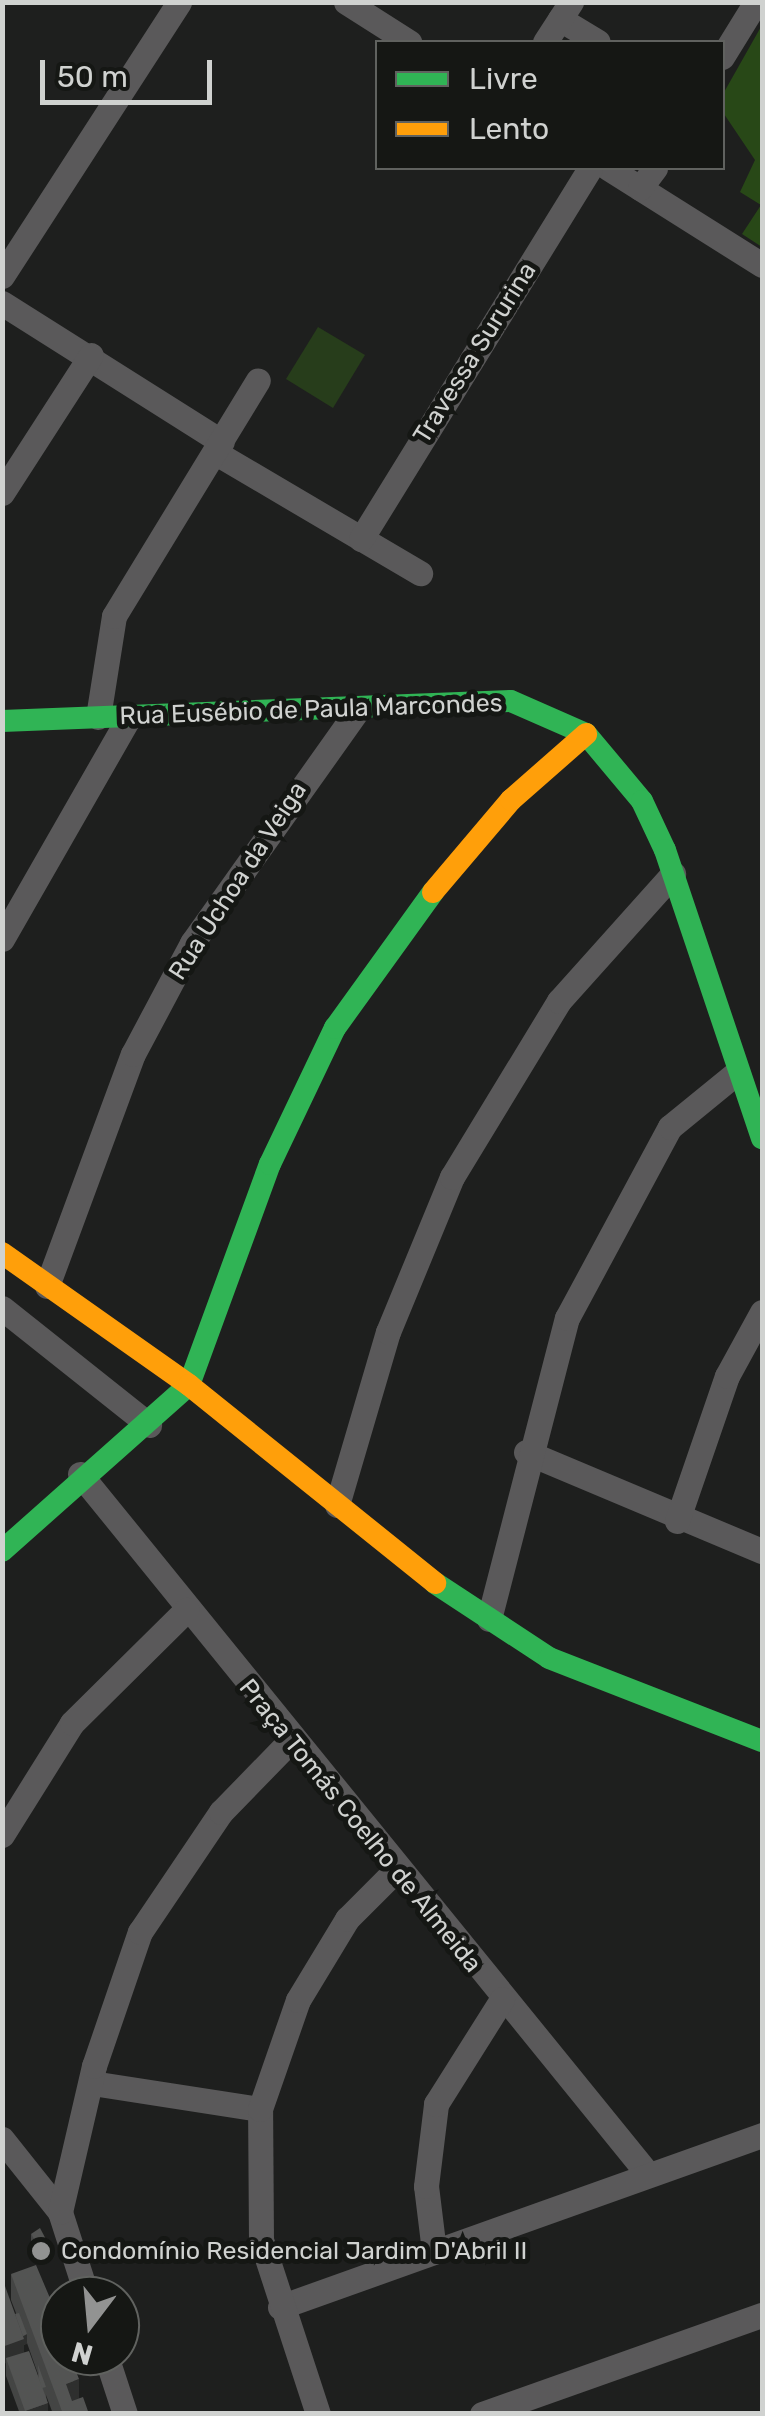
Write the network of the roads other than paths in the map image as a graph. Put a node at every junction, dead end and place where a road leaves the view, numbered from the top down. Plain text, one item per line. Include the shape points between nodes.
1 (178, 2) edge
2 (346, 2) edge
3 (756, 2) edge
4 (566, 11) edge
5 (406, 40) edge
6 (546, 40) edge
7 (596, 40) edge
8 (725, 53) edge
9 (589, 170) edge
10 (616, 170) edge
11 (647, 178) edge
12 (762, 265) edge
13 (2, 276) edge
14 (2, 303) edge
15 (90, 355) junction
16 (258, 380) dead end
17 (220, 447) junction
18 (2, 493) edge
19 (362, 539) junction
20 (420, 573) dead end
21 (358, 709) junction
22 (129, 716) junction
23 (98, 717) junction
24 (2, 721) edge
25 (586, 734) junction
26 (673, 874) junction
27 (2, 939) edge
28 (735, 1074) junction
29 (762, 1138) edge
30 (2, 1252) edge
31 (48, 1286) junction
32 (2, 1308) edge
33 (762, 1312) edge
34 (189, 1385) junction
35 (149, 1425) junction
36 (526, 1452) junction
37 (80, 1474) junction
38 (338, 1505) junction
39 (677, 1521) junction
40 (2, 1551) edge
41 (762, 1551) edge
42 (186, 1610) junction
43 (489, 1619) junction
44 (762, 1741) edge
45 (289, 1742) junction
46 (2, 1835) edge
47 (395, 1871) junction
48 (502, 1999) junction
49 (92, 2083) junction
50 (260, 2109) junction
51 (762, 2135) edge
52 (2, 2139) edge
53 (647, 2173) junction
54 (60, 2212) junction
55 (434, 2251) junction
56 (81, 2276) edge
57 (280, 2307) junction
58 (762, 2315) edge
59 (112, 2376) edge
60 (124, 2414) edge
61 (318, 2414) edge
62 (482, 2414) edge

1 - 13 street
2 - 5 street
3 - 8 street
4 - 6 street
4 - 7 street
9 - 19 street, Travessa Sururina
10 - 11 street
11 - 12 street
14 - 15 street
15 - 17 street
15 - 18 street
16 - 17 street
17 - 19 street via 290,500
17 - 23 street via 114,616
19 - 20 street
21 - 22 street, Rua Eusébio de Paula Marcondes
21 - 25 street, Rua Eusébio de Paula Marcondes via 511,701
21 - 31 street, Rua Uchoa da Veiga via 183,958 133,1054
22 - 23 street, Rua Eusébio de Paula Marcondes
22 - 27 street
23 - 24 street, Rua Eusébio de Paula Marcondes
25 - 26 street, Rua Eusébio de Paula Marcondes via 642,801
25 - 34 street via 488,828 335,1028 270,1164
26 - 28 street, Rua Eusébio de Paula Marcondes
26 - 38 street via 559,1001 452,1177 388,1332
28 - 29 street, Rua Eusébio de Paula Marcondes
28 - 36 street via 670,1128 607,1236 566,1318
30 - 31 street
31 - 34 street
32 - 35 street
33 - 39 street via 727,1376
34 - 35 street
34 - 38 street
35 - 37 street
36 - 39 street
36 - 43 street
37 - 40 street
37 - 42 street, Praça Tomás Coelho de Almeida
38 - 43 street
39 - 41 street
42 - 45 street, Praça Tomás Coelho de Almeida
42 - 46 street via 72,1723
43 - 44 street via 666,1711
45 - 47 street, Praça Tomás Coelho de Almeida
45 - 49 street via 221,1812 159,1898 121,1978
47 - 48 street, Praça Tomás Coelho de Almeida
47 - 50 street via 347,1919 298,2000
48 - 53 street, Praça Tomás Coelho de Almeida
48 - 55 street via 436,2104 426,2186
49 - 50 street
49 - 54 street
50 - 57 street via 254,2188
51 - 53 street
52 - 54 street
53 - 55 street
54 - 56 street
55 - 57 street
57 - 61 street
58 - 62 street
59 - 60 street

